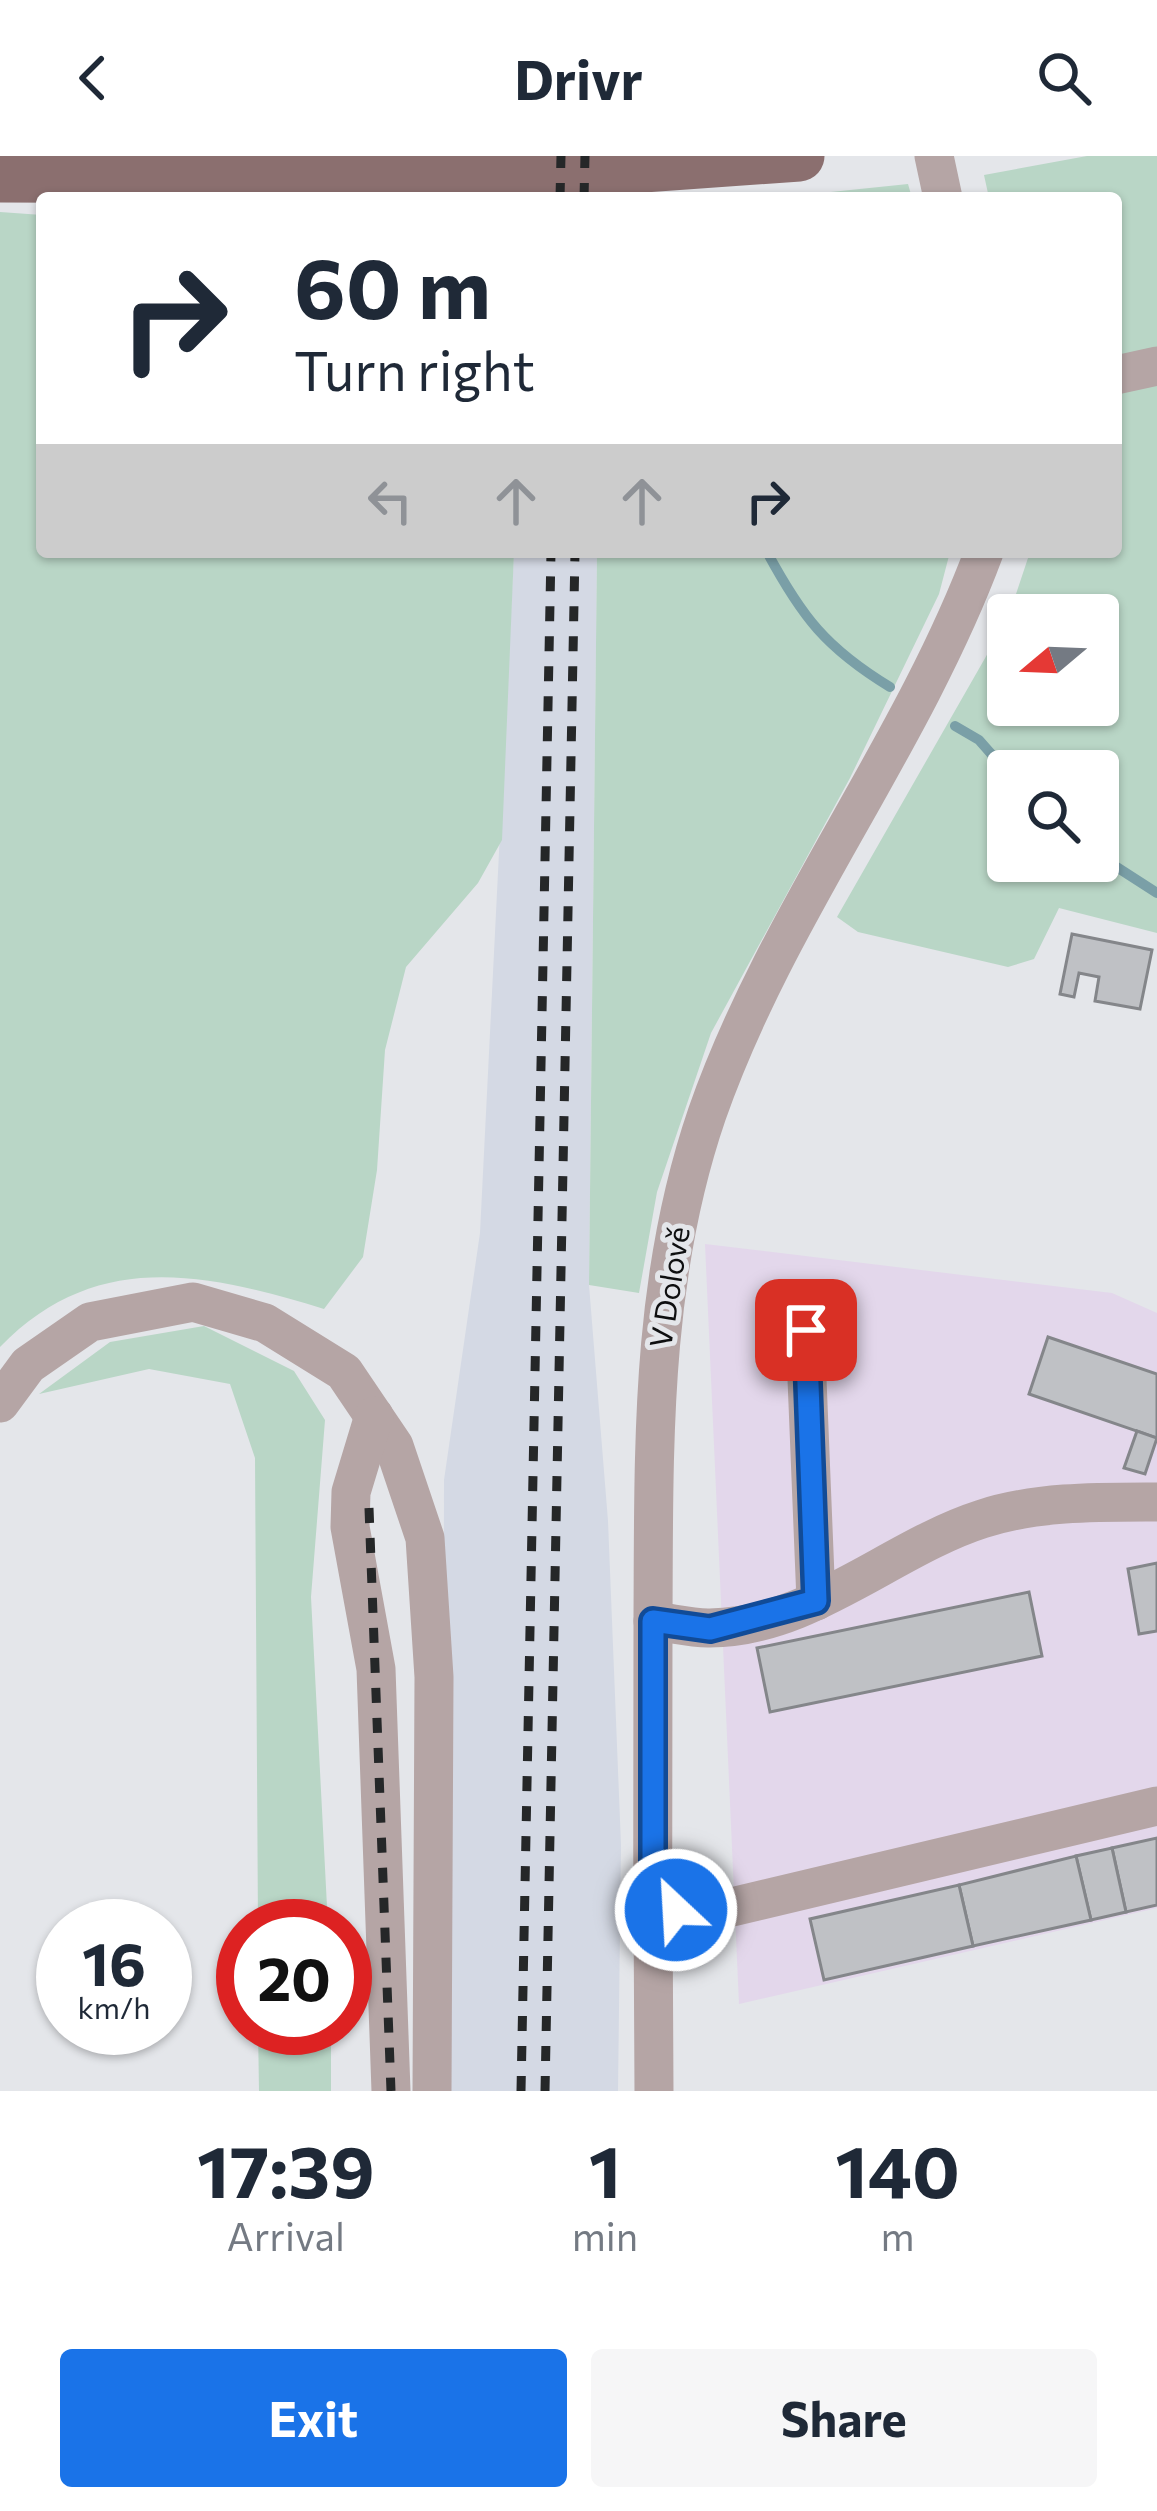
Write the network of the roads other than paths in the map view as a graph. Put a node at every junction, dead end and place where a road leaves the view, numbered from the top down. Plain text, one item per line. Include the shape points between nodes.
1 (800, 156) edge
2 (934, 156) edge
3 (0, 177) edge
4 (943, 192) edge
5 (1157, 366) edge
6 (1122, 374) edge
7 (981, 558) edge
8 (806, 1330) dead end
9 (0, 1403) edge
10 (374, 1416) junction
11 (1157, 1502) edge
12 (816, 1601) junction
13 (653, 1621) junction
14 (1157, 1806) edge
15 (653, 1888) junction
16 (391, 2091) edge
17 (432, 2091) edge
18 (654, 2091) edge

1 - 3 main road via 454,179
2 - 4 street
5 - 6 street
7 - 13 street, V Dolově via 923,689 755,999 706,1117 661,1308 650,1470
8 - 12 street
9 - 10 street via 28,1365 90,1322 193,1302 265,1323 344,1372
10 - 16 street via 351,1492 350,1527 376,1669
10 - 17 street via 394,1446 425,1538 434,1677
11 - 12 street via 1083,1502 986,1517
12 - 13 street via 710,1629
13 - 15 street, V Dolově
14 - 15 street via 694,1916
15 - 18 street, V Dolově

